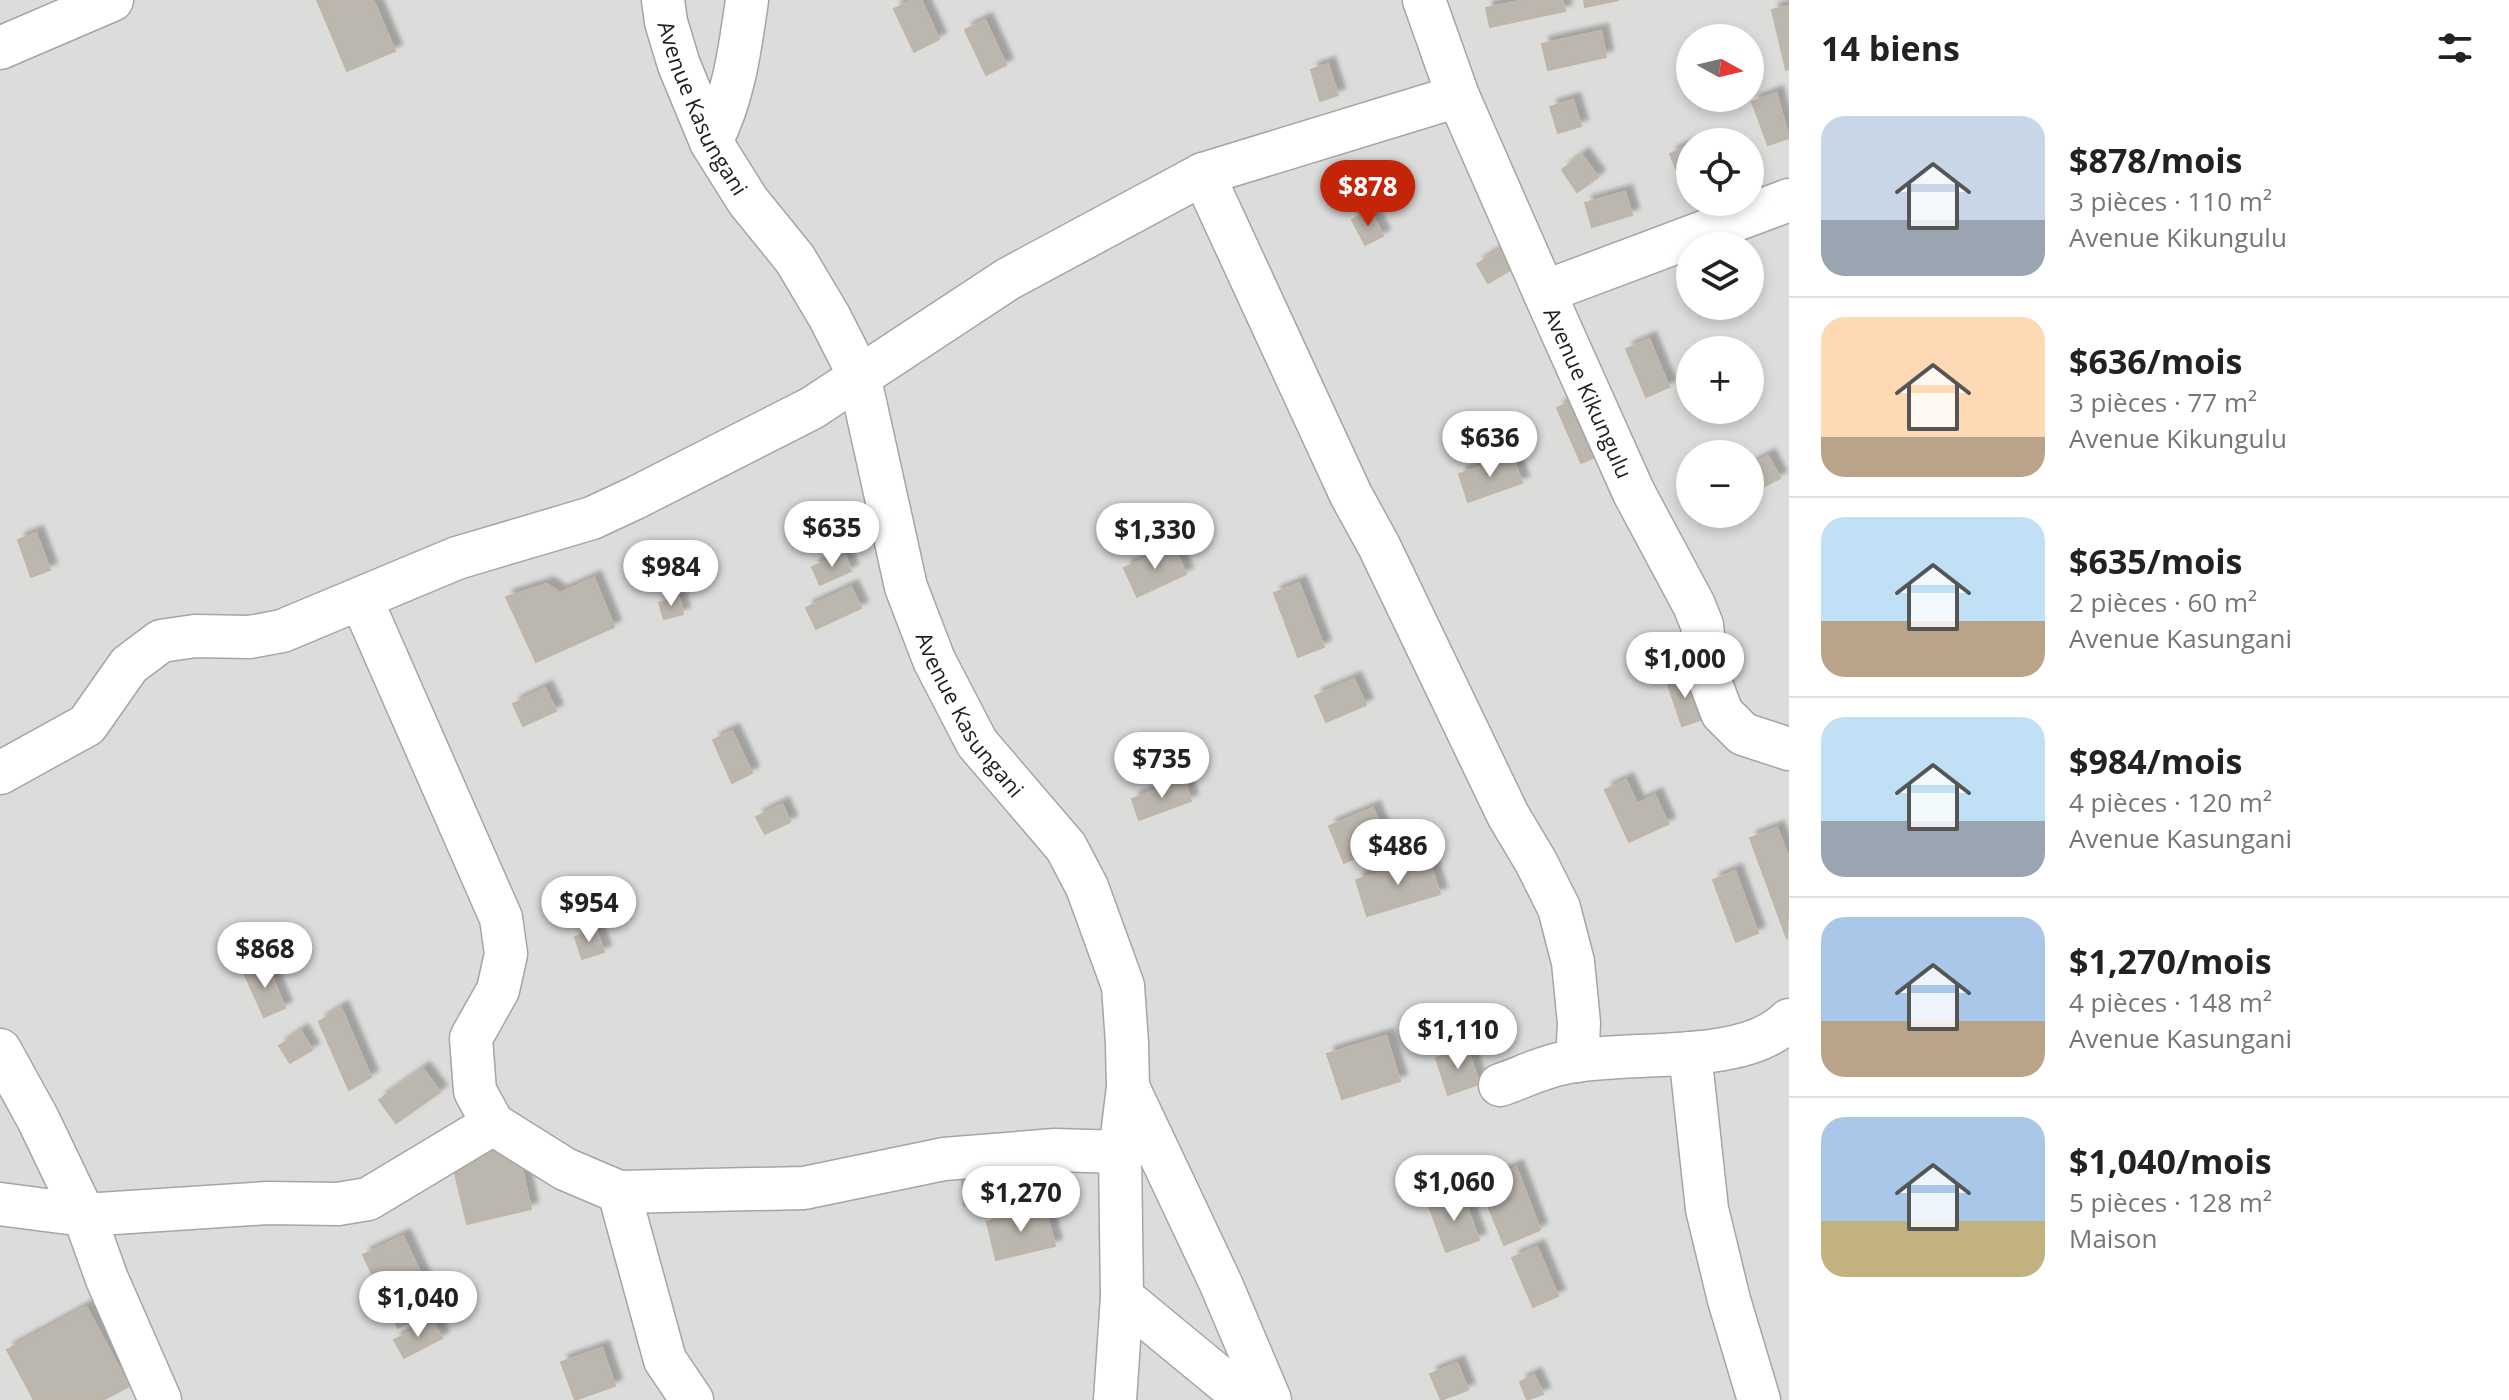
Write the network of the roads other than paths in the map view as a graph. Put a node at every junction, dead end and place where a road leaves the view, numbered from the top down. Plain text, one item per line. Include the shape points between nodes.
1 (112, 0) edge
2 (663, 0) edge
3 (747, 0) edge
4 (1424, 0) edge
5 (0, 48) edge
6 (1458, 96) junction
7 (711, 142) junction
8 (1203, 174) junction
9 (1789, 200) edge
10 (1544, 292) junction
11 (859, 375) junction
12 (361, 599) junction
13 (1789, 749) edge
14 (0, 773) edge
15 (1789, 1020) edge
16 (0, 1050) edge
17 (1690, 1053) junction
18 (1577, 1061) junction
19 (1500, 1085) dead end
20 (1128, 1087) junction
21 (493, 1124) junction
22 (1120, 1152) junction
23 (619, 1192) junction
24 (0, 1204) edge
25 (84, 1215) junction
26 (1122, 1297) junction
27 (160, 1400) edge
28 (692, 1400) edge
29 (1115, 1400) edge
30 (1247, 1400) edge
31 (1270, 1400) edge
32 (1759, 1400) edge

1 - 5 street
2 - 7 street, Avenue Kasungani via 679,65
3 - 7 street via 738,63
4 - 6 street, Avenue Kikungulu
6 - 8 street
6 - 10 street, Avenue Kikungulu
7 - 11 street, Avenue Kasungani via 748,201 795,259
8 - 11 street via 1008,279
8 - 18 street via 1351,495 1559,908 1573,962
9 - 10 street
10 - 13 street, Avenue Kikungulu via 1634,493 1694,605 1702,625 1707,673 1722,713 1743,734
11 - 12 street via 812,408 592,518 457,558
11 - 20 street, Avenue Kasungani via 906,587 934,660 977,743 1066,847 1087,887 1123,986
12 - 14 street via 282,631 161,641 129,665 87,725
12 - 21 street via 501,918 506,954 498,990 471,1038 475,1091
15 - 17 street via 1756,1040
16 - 25 street
17 - 18 street
17 - 32 street via 1707,1209
18 - 19 street
20 - 22 street, Avenue Kasungani
20 - 31 street
21 - 23 street via 565,1169
21 - 25 street via 368,1199
22 - 23 street via 1055,1150 944,1159 804,1188
22 - 26 street, Avenue Kasungani
23 - 28 street via 665,1360
24 - 25 street
25 - 27 street
26 - 29 street, Avenue Kasungani
26 - 30 street

